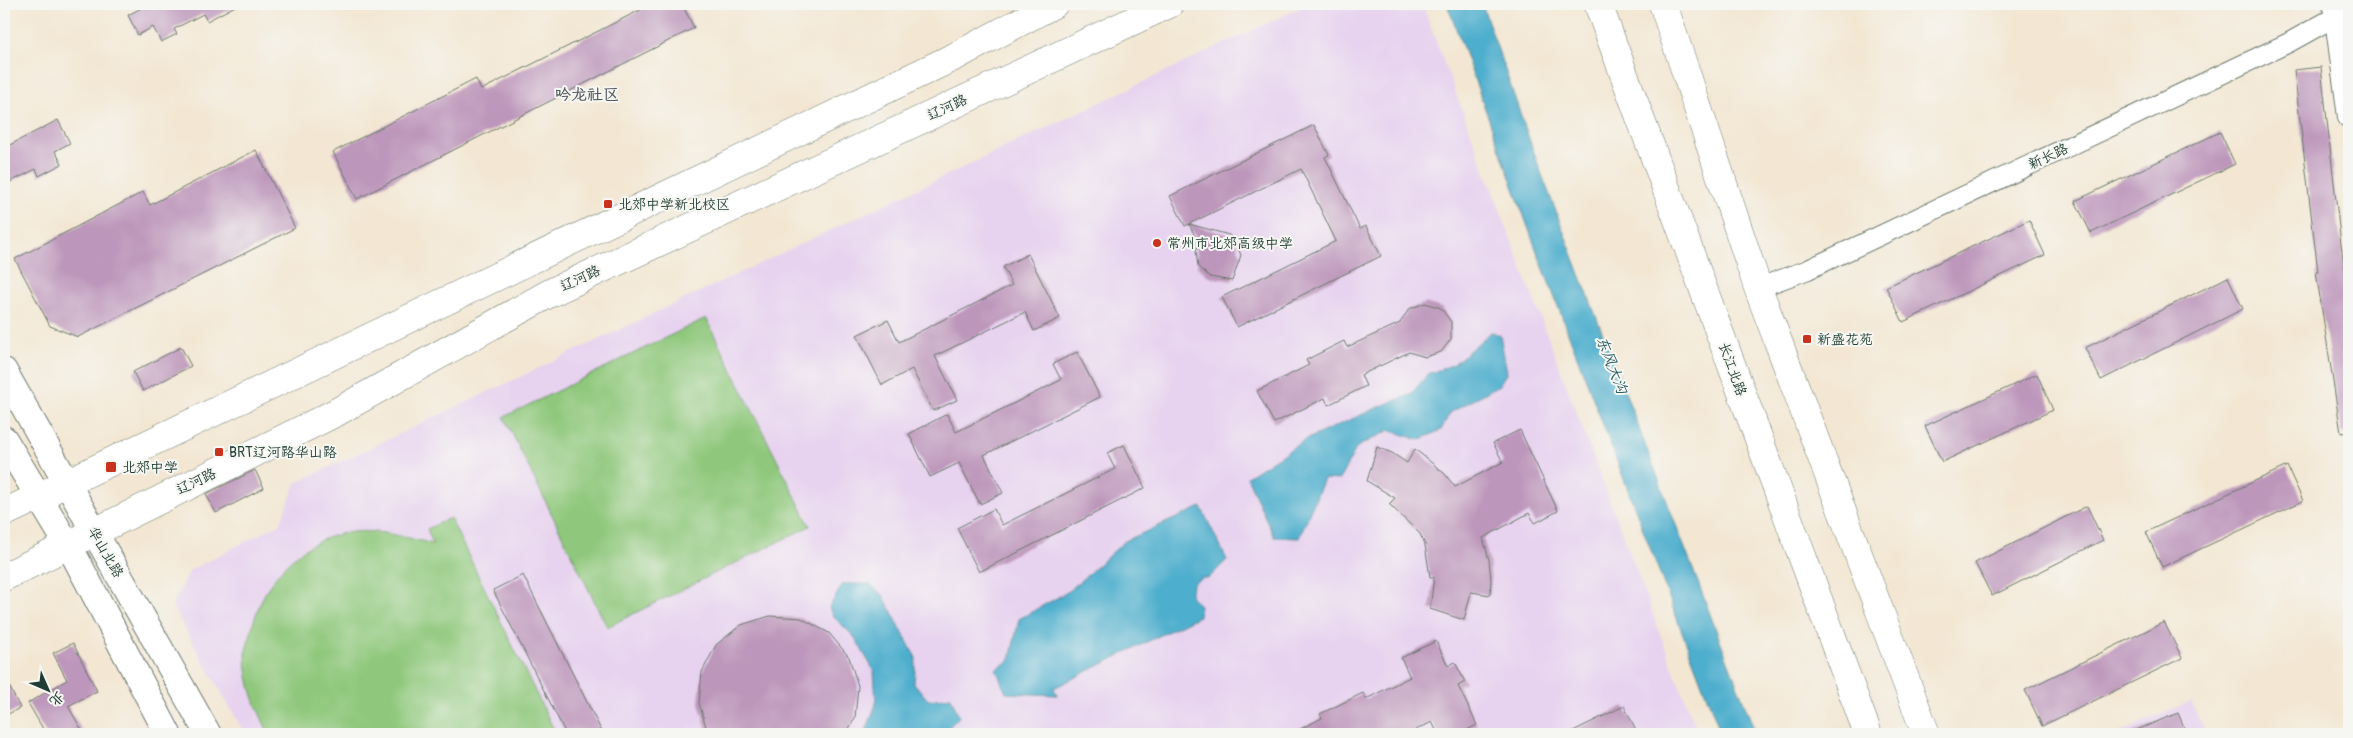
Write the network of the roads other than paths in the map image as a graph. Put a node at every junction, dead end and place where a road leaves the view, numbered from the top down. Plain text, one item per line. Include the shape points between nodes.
1 (1054, 4) edge
2 (1169, 4) edge
3 (1598, 4) edge
4 (1663, 4) edge
5 (2335, 11) edge
6 (2349, 117) edge
7 (1758, 288) junction
8 (4, 371) edge
9 (4, 439) edge
10 (67, 482) junction
11 (39, 496) junction
12 (4, 513) edge
13 (94, 532) junction
14 (68, 545) junction
15 (4, 578) edge
16 (168, 734) edge
17 (208, 734) edge
18 (1868, 734) edge
19 (1926, 734) edge

1 - 10 main road via 938,65
2 - 13 main road, 辽河路 via 550,292 334,412
3 - 18 main road, 长江北路
4 - 7 main road
5 - 6 street
5 - 7 street, 新长路 via 2288,43 1807,270
7 - 19 main road
8 - 10 main road, 华山北路
9 - 11 main road
10 - 11 main road
10 - 13 main road, 华山北路
11 - 12 main road
11 - 14 main road
13 - 14 main road, 辽河路
13 - 17 main road, 华山北路
14 - 15 main road, 辽河路
14 - 16 main road

